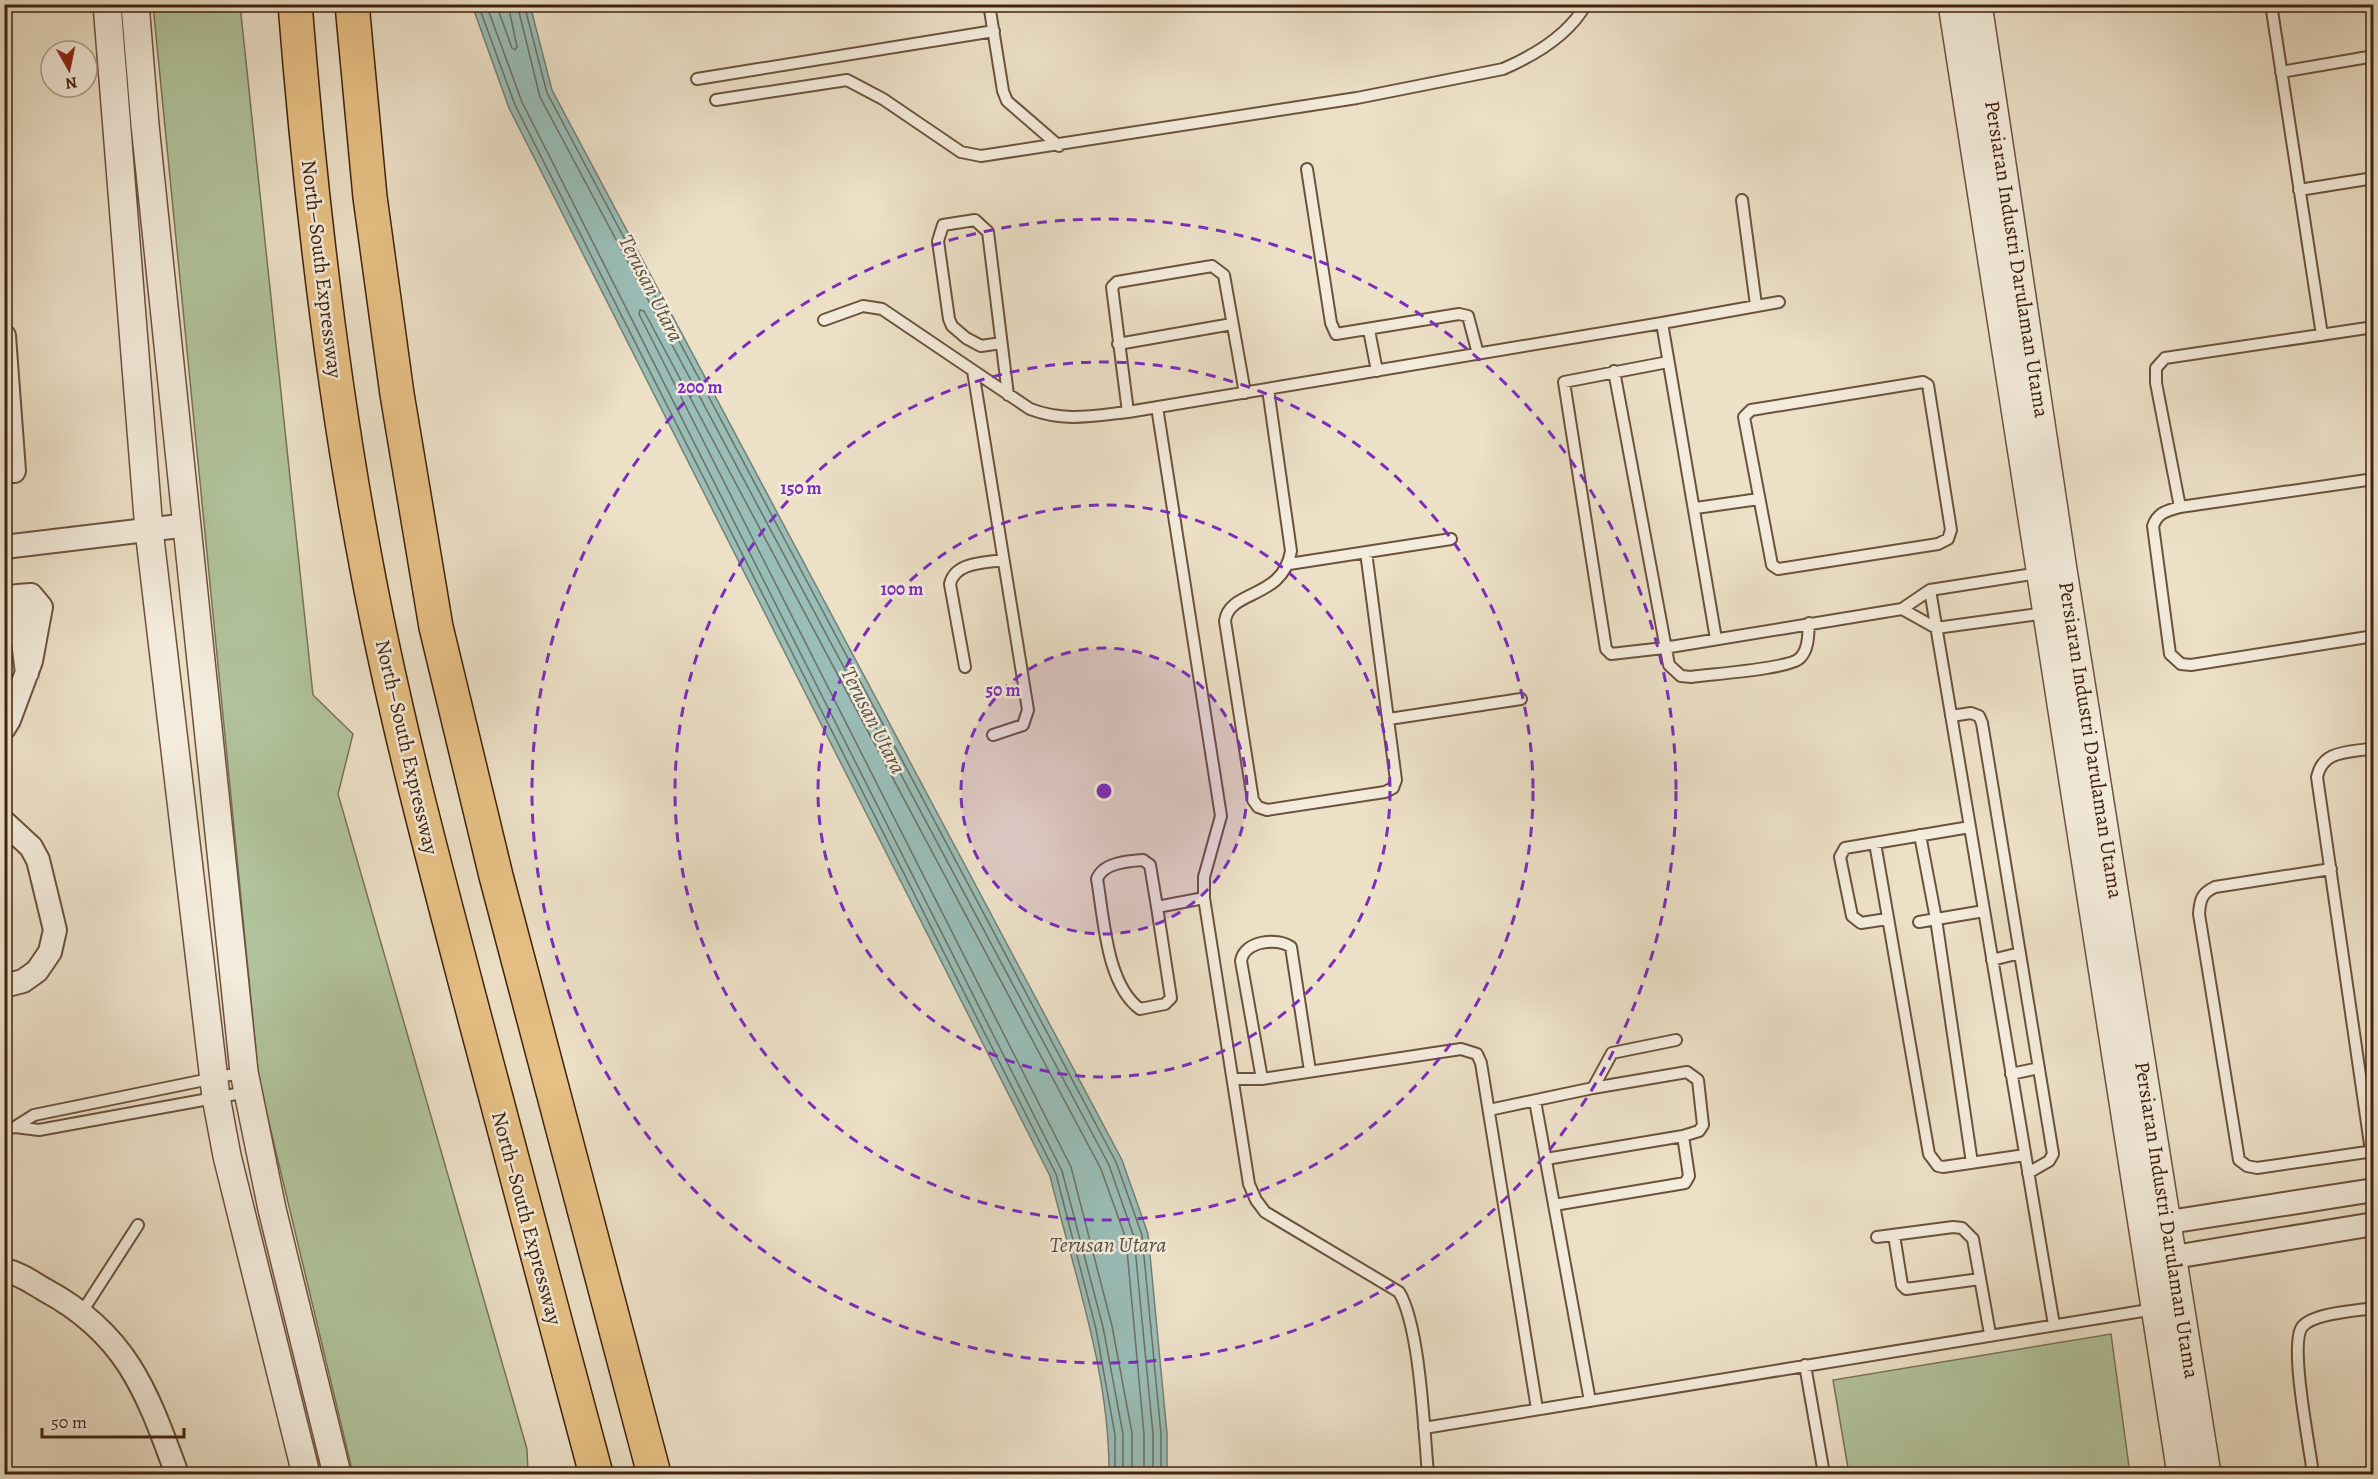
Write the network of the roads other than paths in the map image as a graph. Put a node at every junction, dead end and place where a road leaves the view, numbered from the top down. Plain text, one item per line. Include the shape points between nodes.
1 (107, 4) edge
2 (135, 4) edge
3 (295, 4) edge
4 (352, 4) edge
5 (989, 4) edge
6 (1586, 4) edge
7 (1952, 4) edge
8 (1977, 4) edge
9 (2271, 4) edge
10 (994, 31) junction
11 (2373, 56) edge
12 (2281, 72) junction
13 (697, 79) dead end
14 (716, 100) dead end
15 (1059, 146) junction
16 (1307, 169) dead end
17 (2373, 178) edge
18 (2299, 190) junction
19 (1742, 200) dead end
20 (1779, 302) dead end
21 (1756, 305) junction
22 (824, 320) dead end
23 (1662, 323) junction
24 (1232, 324) junction
25 (2373, 327) edge
26 (1369, 330) junction
27 (2322, 335) junction
28 (4, 336) edge
29 (1001, 343) junction
30 (1118, 344) junction
31 (1478, 354) junction
32 (1668, 362) junction
33 (1377, 370) junction
34 (972, 371) junction
35 (1614, 371) junction
36 (1268, 389) junction
37 (1245, 393) junction
38 (1008, 395) junction
39 (1156, 407) junction
40 (1128, 412) junction
41 (14, 471) dead end
42 (2373, 479) edge
43 (1759, 499) junction
44 (2180, 507) junction
45 (1696, 508) junction
46 (188, 525) junction
47 (150, 530) junction
48 (1451, 539) dead end
49 (4, 547) edge
50 (1366, 552) junction
51 (1003, 560) junction
52 (1289, 564) junction
53 (2052, 571) junction
54 (1930, 590) junction
55 (1902, 609) junction
56 (2059, 611) junction
57 (1809, 623) junction
58 (1936, 628) junction
59 (2373, 636) edge
60 (1716, 639) junction
61 (1664, 648) junction
62 (965, 667) dead end
63 (27, 673) dead end
64 (1521, 699) dead end
65 (1951, 716) junction
66 (1389, 719) junction
67 (4, 729) edge
68 (993, 735) dead end
69 (2373, 748) edge
70 (4, 822) edge
71 (1970, 827) junction
72 (1920, 835) junction
73 (1875, 843) junction
74 (2331, 869) junction
75 (1204, 898) junction
76 (1157, 907) junction
77 (1984, 911) junction
78 (1936, 919) junction
79 (1887, 920) junction
80 (1919, 922) dead end
81 (2020, 953) junction
82 (1992, 960) junction
83 (4, 986) edge
84 (1676, 1040) dead end
85 (2039, 1068) junction
86 (1310, 1071) junction
87 (2011, 1074) junction
88 (1234, 1079) junction
89 (1262, 1079) junction
90 (246, 1082) junction
91 (214, 1087) junction
92 (1593, 1088) junction
93 (1535, 1101) junction
94 (1489, 1110) junction
95 (10, 1128) edge
96 (1683, 1136) junction
97 (2372, 1151) edge
98 (2025, 1155) junction
99 (1546, 1159) junction
100 (1972, 1163) junction
101 (2028, 1173) junction
102 (2373, 1190) edge
103 (1554, 1205) junction
104 (2156, 1224) junction
105 (2373, 1224) edge
106 (138, 1226) dead end
107 (1894, 1235) junction
108 (1877, 1237) dead end
109 (2162, 1259) junction
110 (4, 1270) edge
111 (1980, 1279) junction
112 (2168, 1307) junction
113 (2373, 1308) edge
114 (82, 1311) junction
115 (2054, 1324) junction
116 (1990, 1334) junction
117 (1805, 1365) junction
118 (1590, 1401) junction
119 (1537, 1409) junction
120 (1424, 1428) junction
121 (177, 1474) edge
122 (306, 1474) edge
123 (337, 1474) edge
124 (596, 1474) edge
125 (654, 1474) edge
126 (1428, 1474) edge
127 (1824, 1474) edge
128 (2181, 1474) edge
129 (2207, 1474) edge
130 (2313, 1474) edge

1 - 47 street
2 - 46 street
3 - 124 highway, North–South Expressway via 329,339 368,577 436,873
4 - 125 highway via 370,196 397,394 436,627 496,876
5 - 10 lane
6 - 15 lane via 1551,42 1503,69 1357,98
7 - 53 street, Persiaran Industri Darulaman Utama
8 - 53 street, Persiaran Industri Darulaman Utama
9 - 12 lane
10 - 13 lane
10 - 15 lane via 1007,100
11 - 12 lane
12 - 18 lane
14 - 15 lane via 847,80 972,156
16 - 26 lane via 1333,330 1341,335
17 - 18 lane
18 - 27 lane
19 - 21 lane
20 - 21 lane
21 - 23 lane
22 - 34 lane via 872,305
23 - 31 lane
23 - 32 lane
24 - 30 lane
24 - 30 lane via 1224,275 1212,266 1117,282 1112,294
24 - 37 lane
25 - 27 lane
26 - 31 lane via 1459,314 1468,316
26 - 33 lane
27 - 44 lane via 2165,358 2156,368
28 - 41 street
29 - 29 lane via 988,232 975,220 943,225 938,241 952,326 981,346
29 - 38 lane
30 - 40 lane
31 - 33 lane
32 - 35 lane
32 - 45 lane
33 - 36 lane
34 - 38 lane
34 - 51 lane
35 - 61 lane
35 - 61 lane via 1571,379 1564,382 1563,388 1606,649 1618,654
36 - 37 lane
36 - 52 lane via 1291,552
37 - 39 lane
38 - 40 lane via 1052,417
39 - 40 lane
39 - 75 lane via 1221,816 1204,877
42 - 44 lane
43 - 43 lane via 1768,557 1778,569 1938,544 1948,538 1951,530 1928,385 1923,382 1751,410 1744,417
43 - 45 lane
44 - 59 lane via 2163,512 2153,526 2170,654 2175,661 2191,664
45 - 60 lane
46 - 47 street
46 - 90 street
47 - 49 street
47 - 91 street
48 - 50 lane
50 - 52 lane
50 - 66 lane
51 - 62 lane via 959,568 952,574 950,584
51 - 68 lane via 1028,710 1023,725
52 - 66 lane via 1273,585 1232,605 1226,612 1253,800 1267,810 1393,788 1396,780
53 - 54 lane
53 - 56 street, Persiaran Industri Darulaman Utama
54 - 55 lane
54 - 58 lane
55 - 57 lane
55 - 58 lane
56 - 58 lane
56 - 104 street, Persiaran Industri Darulaman Utama
57 - 60 lane
57 - 61 lane via 1802,656 1788,664 1681,676 1669,665
58 - 65 lane
60 - 61 lane
63 - 67 street
64 - 66 lane
65 - 71 lane
65 - 81 lane via 1971,713 1979,716 1982,723
69 - 74 lane via 2330,756 2320,764 2317,777
70 - 83 street via 31,847 38,860 55,930 50,952 37,971 23,981
71 - 72 lane
71 - 77 lane
72 - 73 lane
72 - 78 lane
73 - 79 lane
73 - 79 lane via 1845,848 1840,857 1852,916 1861,923
74 - 97 lane
74 - 97 lane via 2215,887 2204,892 2199,914 2239,1160 2257,1168
75 - 76 lane
75 - 88 lane
76 - 76 lane via 1150,865 1143,860 1105,867 1100,872 1097,879 1111,961 1140,1009 1165,1004 1171,998
77 - 78 lane
77 - 82 lane
78 - 80 lane
78 - 100 lane
79 - 100 lane via 1929,1154 1938,1166
81 - 82 lane
81 - 85 lane
82 - 87 lane
84 - 92 lane via 1612,1053
85 - 87 lane
85 - 101 lane via 2053,1154 2049,1161
86 - 89 lane
86 - 89 lane via 1292,948 1280,943 1248,946 1241,961
86 - 94 lane via 1461,1049 1471,1051 1481,1063
87 - 98 lane
88 - 89 lane
88 - 120 lane via 1250,1184 1260,1206 1282,1224 1399,1292 1404,1301 1416,1357
90 - 91 lane
90 - 91 lane
90 - 123 street via 272,1209
91 - 95 lane via 39,1130
91 - 95 lane via 34,1115
91 - 122 street via 227,1156
92 - 93 lane
92 - 96 lane via 1687,1072 1693,1075 1698,1080 1703,1125 1699,1131
93 - 94 lane
93 - 99 lane
94 - 119 lane
96 - 99 lane
96 - 103 lane via 1689,1176 1685,1183
98 - 100 lane
98 - 101 lane
99 - 103 lane
101 - 115 lane
102 - 104 street
103 - 118 lane
104 - 109 street, Persiaran Industri Darulaman Utama
105 - 109 street
106 - 114 lane
107 - 108 lane
107 - 111 lane via 1962,1228 1973,1239
107 - 111 lane via 1902,1285 1906,1288
109 - 112 street, Persiaran Industri Darulaman Utama
110 - 114 street
111 - 116 lane
112 - 115 lane
112 - 128 street, Persiaran Industri Darulaman Utama
112 - 129 street, Persiaran Industri Darulaman Utama
113 - 130 lane via 2316,1317 2302,1326 2298,1362
114 - 121 street via 117,1345 132,1369
115 - 116 lane
116 - 117 lane
117 - 118 lane
117 - 127 lane
118 - 119 lane
119 - 120 lane
120 - 126 lane

